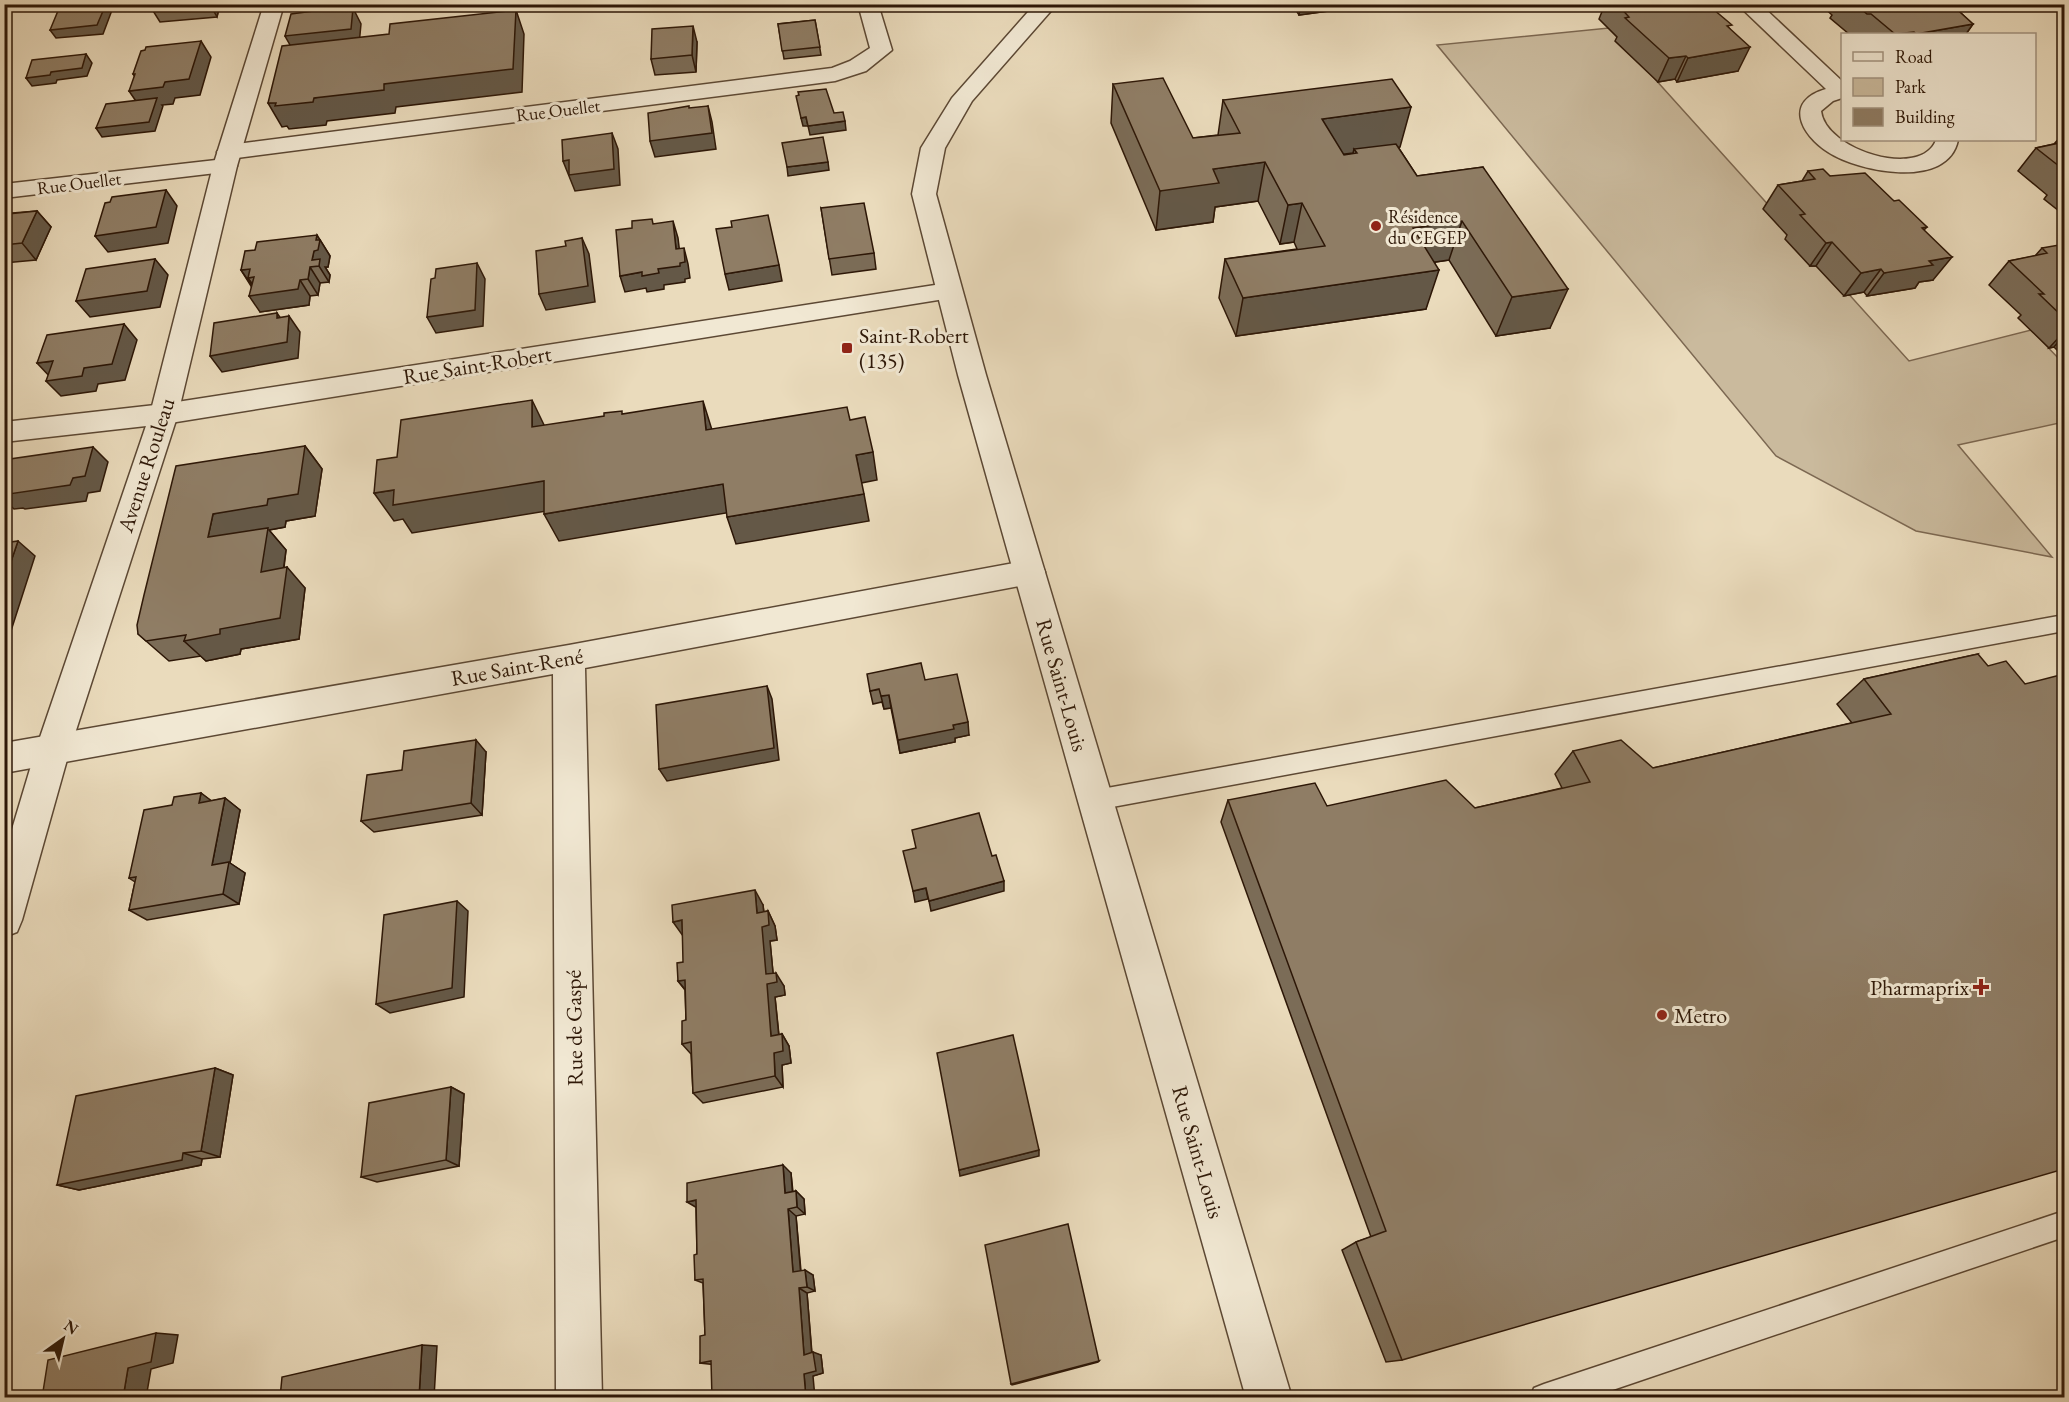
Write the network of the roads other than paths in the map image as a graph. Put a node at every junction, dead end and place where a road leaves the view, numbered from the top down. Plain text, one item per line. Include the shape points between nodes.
1 (274, 4) edge
2 (868, 4) edge
3 (1047, 4) edge
4 (1747, 4) edge
5 (1841, 90) edge
6 (1841, 91) edge
7 (1947, 141) edge
8 (227, 159) junction
9 (4, 192) edge
10 (948, 291) junction
11 (164, 414) junction
12 (4, 432) edge
13 (1030, 572) junction
14 (2064, 622) edge
15 (568, 658) junction
16 (53, 749) junction
17 (4, 758) edge
18 (1096, 800) junction
19 (4, 920) edge
20 (2064, 1224) edge
21 (579, 1398) edge
22 (1269, 1398) edge
23 (1544, 1398) edge

1 - 8 street, Avenue Rouleau
2 - 8 street, Rue Ouellet via 880,50 858,66 835,74
3 - 10 street, Rue Saint-Louis via 963,98 933,148 924,194
4 - 5 street
6 - 7 street via 1815,102 1809,111 1810,122 1818,134 1850,154 1893,165 1916,165 1934,160 1945,151
8 - 9 street, Rue Ouellet
8 - 11 street, Avenue Rouleau
10 - 11 street, Rue Saint-Robert
10 - 13 street, Rue Saint-Louis
11 - 12 street, Rue Saint-Robert
11 - 16 street, Avenue Rouleau
13 - 15 street, Rue Saint-René
13 - 18 street, Rue Saint-Louis
14 - 18 lane
15 - 16 street, Rue Saint-René
15 - 21 street, Rue de Gaspé
16 - 17 street, Rue Saint-René
16 - 19 street, Avenue Rouleau
18 - 22 street, Rue Saint-Louis
20 - 23 lane

